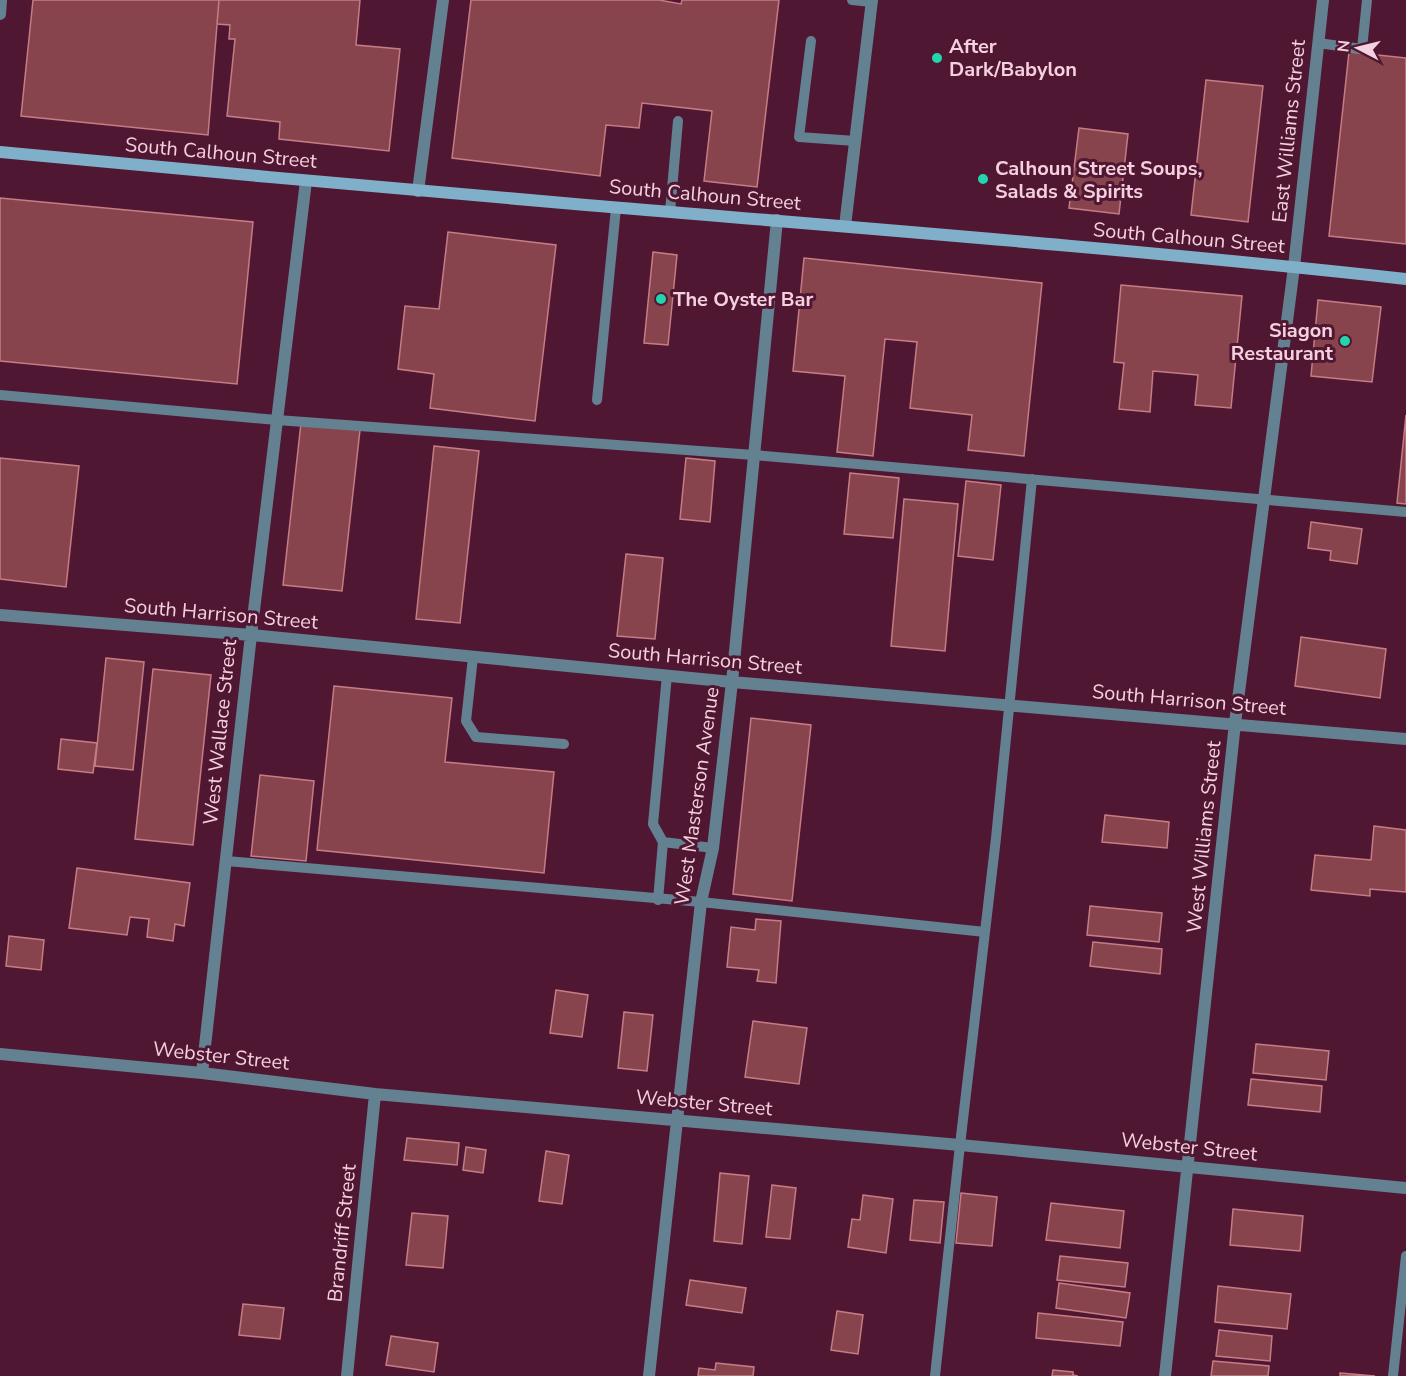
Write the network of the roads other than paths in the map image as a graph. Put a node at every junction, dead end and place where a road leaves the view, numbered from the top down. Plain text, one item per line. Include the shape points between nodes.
1 (1, 0) edge
2 (443, 0) edge
3 (852, 0) edge
4 (1323, 0) edge
5 (1367, 0) edge
6 (872, 1) edge
7 (0, 14) edge
8 (811, 41) dead end
9 (1318, 43) junction
10 (678, 121) dead end
11 (855, 141) junction
12 (0, 153) edge
13 (306, 181) junction
14 (418, 191) junction
15 (616, 208) junction
16 (670, 212) junction
17 (777, 220) junction
18 (845, 226) junction
19 (1294, 267) junction
20 (1406, 279) edge
21 (0, 395) edge
22 (597, 400) dead end
23 (277, 420) junction
24 (754, 455) junction
25 (1032, 479) junction
26 (1264, 499) junction
27 (1406, 512) edge
28 (0, 615) edge
29 (251, 635) junction
30 (473, 657) junction
31 (668, 675) junction
32 (732, 682) junction
33 (1009, 705) junction
34 (1235, 723) junction
35 (1406, 739) edge
36 (564, 744) dead end
37 (663, 842) junction
38 (713, 848) junction
39 (226, 861) junction
40 (658, 900) junction
41 (701, 902) junction
42 (985, 932) junction
43 (0, 1054) edge
44 (202, 1073) junction
45 (375, 1094) junction
46 (677, 1121) junction
47 (960, 1145) junction
48 (1189, 1167) junction
49 (1406, 1188) edge
50 (1406, 1257) edge
51 (347, 1376) edge
52 (649, 1376) edge
53 (935, 1376) edge
54 (1165, 1376) edge
55 (1393, 1376) edge

1 - 7 street
2 - 14 street
3 - 6 lane
4 - 9 street, East Williams Street
5 - 9 lane via 1362,49
6 - 11 street
8 - 11 lane via 799,136
9 - 19 street, East Williams Street
10 - 16 lane
11 - 18 street
12 - 13 street, South Calhoun Street
13 - 14 street, South Calhoun Street
13 - 23 street, West Wallace Street
14 - 15 street, South Calhoun Street
15 - 16 street, South Calhoun Street
15 - 22 lane
16 - 17 street, South Calhoun Street
17 - 18 street, South Calhoun Street
17 - 24 street, West Masterson Avenue
18 - 19 street, South Calhoun Street
19 - 20 street, South Calhoun Street
19 - 26 street, West Williams Street
21 - 23 lane
23 - 24 lane
23 - 29 street, West Wallace Street
24 - 25 lane
24 - 32 street, West Masterson Avenue
25 - 26 lane
25 - 33 lane
26 - 27 lane
26 - 34 street, West Williams Street
28 - 29 street, South Harrison Street
29 - 30 street, South Harrison Street
29 - 39 street, West Wallace Street
30 - 31 street, South Harrison Street
30 - 36 lane via 466,722 476,737
31 - 32 street, South Harrison Street
31 - 37 lane via 653,824
32 - 33 street, South Harrison Street
32 - 38 street, West Masterson Avenue
33 - 34 street, South Harrison Street
33 - 42 lane
34 - 35 street, South Harrison Street
34 - 48 street, West Williams Street
37 - 38 lane
37 - 40 lane
38 - 41 street, West Masterson Avenue
39 - 40 lane
39 - 44 street, West Wallace Street
40 - 41 lane
41 - 42 lane
41 - 46 street, West Masterson Avenue
42 - 47 lane
43 - 44 street, Webster Street
44 - 45 street, Webster Street
45 - 46 street, Webster Street
45 - 51 street, Brandriff Street
46 - 47 street, Webster Street
46 - 52 street, West Masterson Avenue
47 - 48 street, Webster Street
47 - 53 lane
48 - 49 street, Webster Street
48 - 54 street, West Williams Street
50 - 55 lane

